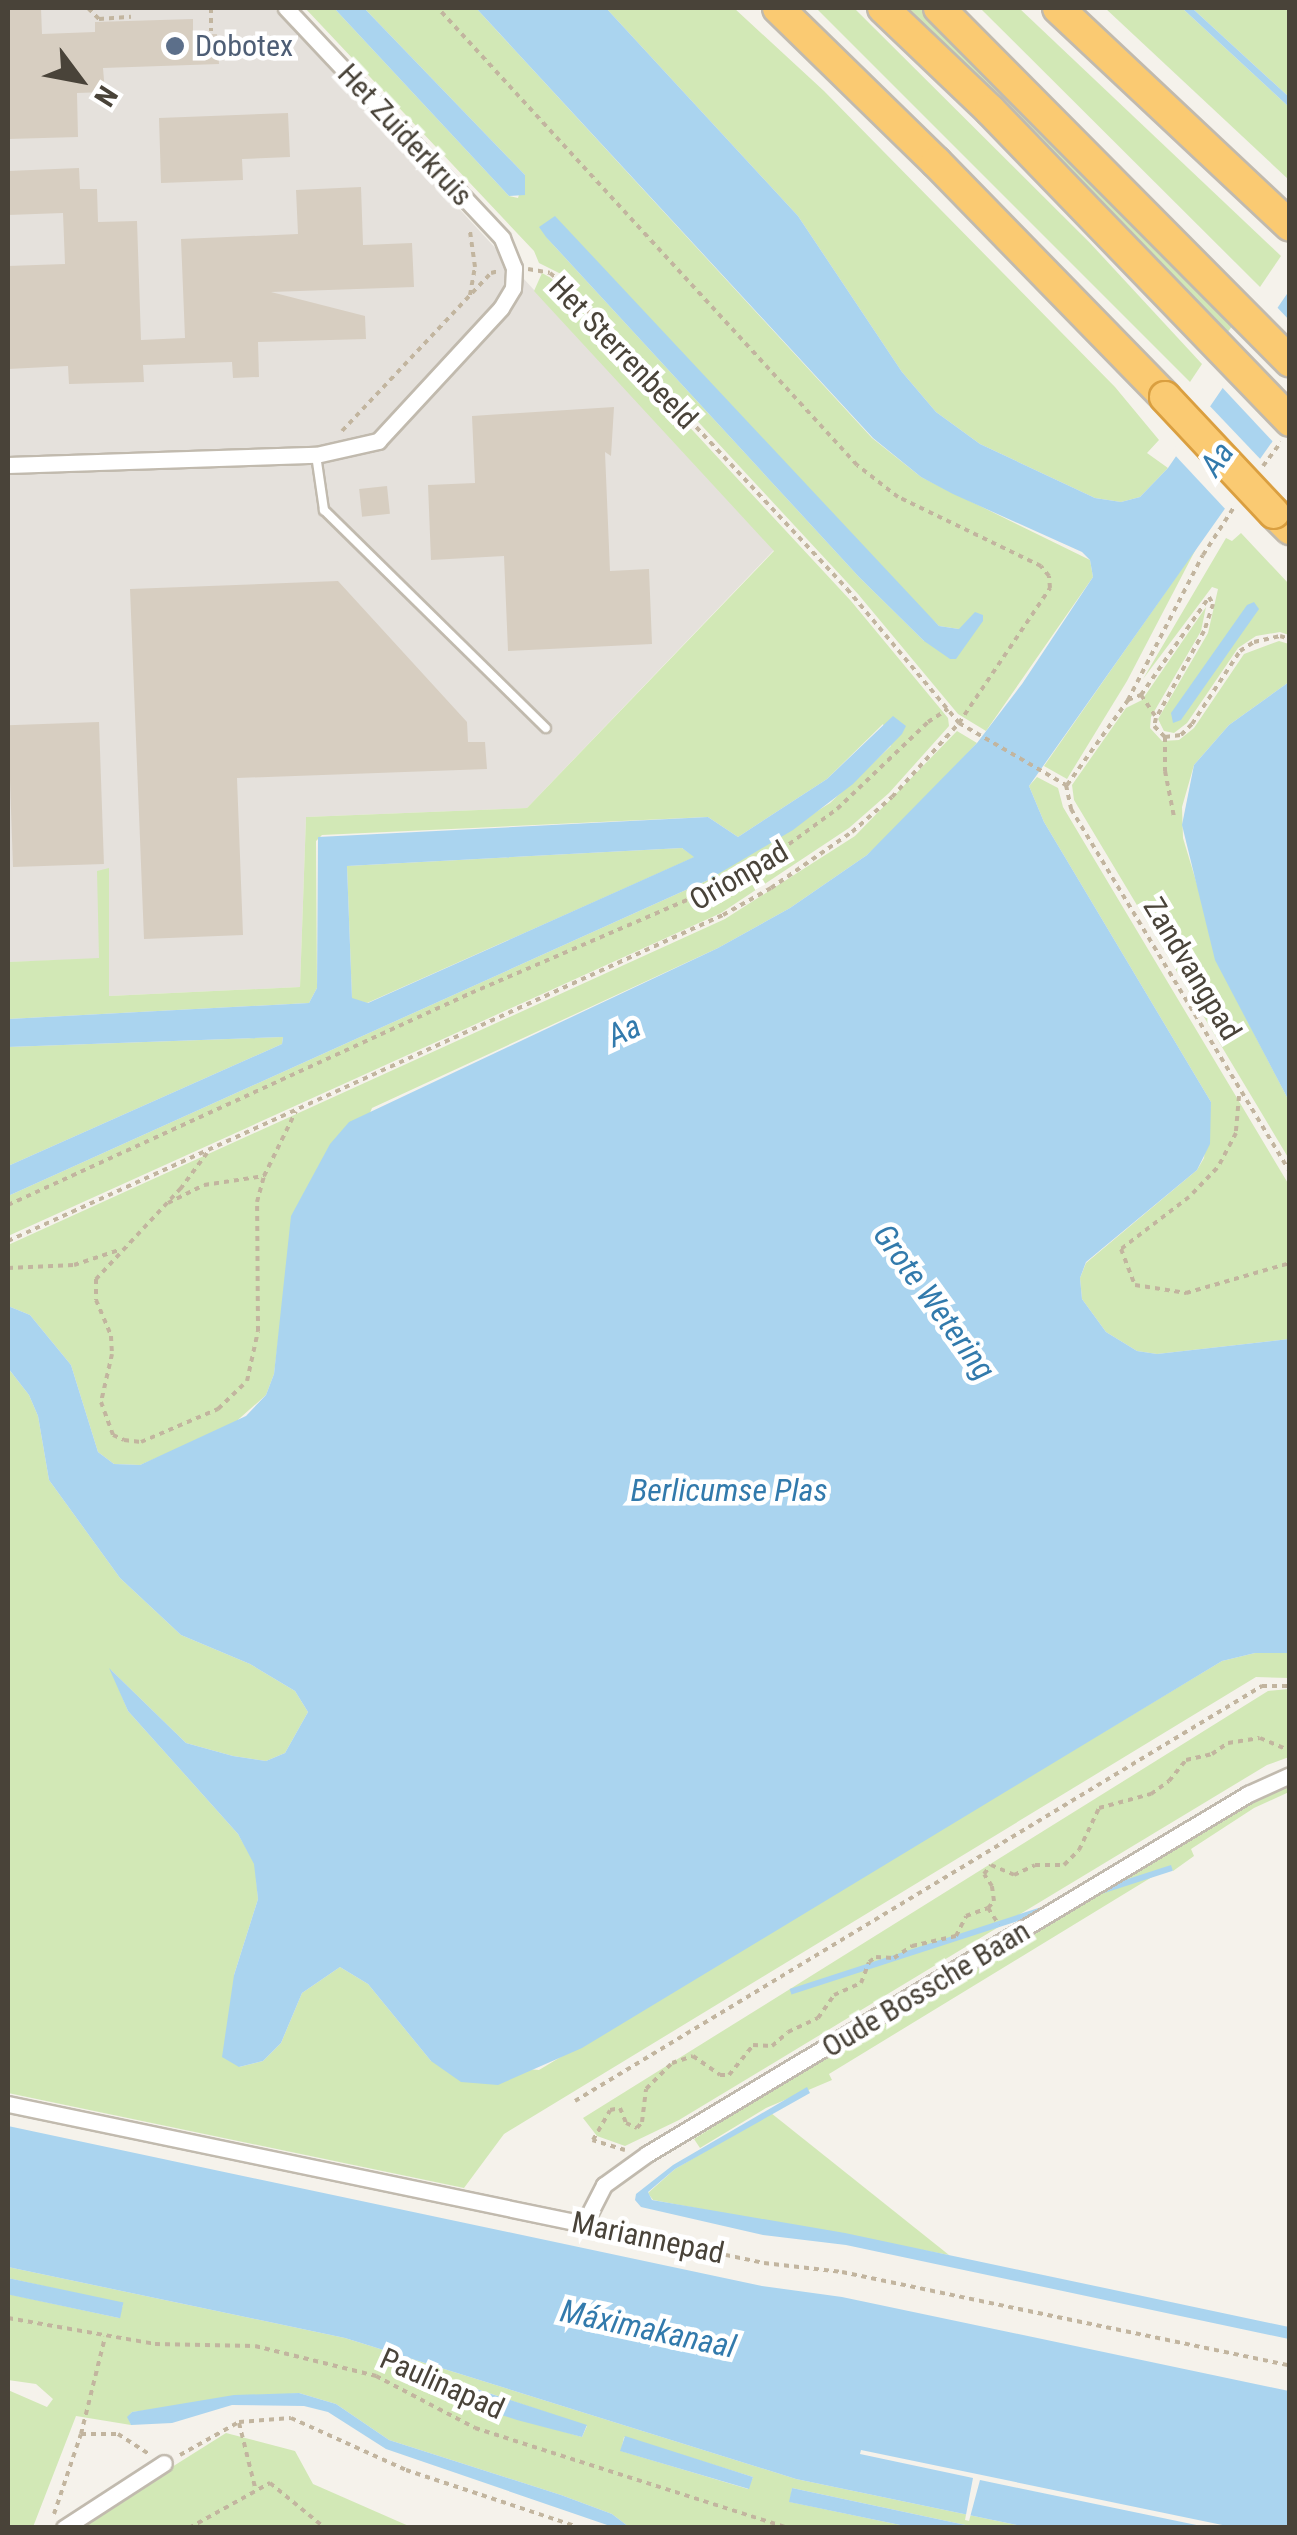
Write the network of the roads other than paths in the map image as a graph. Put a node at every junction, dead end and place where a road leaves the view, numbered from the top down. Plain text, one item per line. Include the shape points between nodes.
1 (286, 8) edge
2 (778, 8) edge
3 (883, 8) edge
4 (939, 8) edge
5 (1058, 8) edge
6 (1286, 223) edge
7 (514, 268) joint
8 (1290, 361) edge
9 (1290, 421) edge
10 (316, 455) junction
11 (8, 465) edge
12 (1282, 521) edge
13 (546, 728) dead end
14 (1290, 1775) edge
15 (8, 2104) edge
16 (584, 2224) joint
17 (164, 2464) road end
18 (64, 2528) edge

1 - 7 street, Het Zuiderkruis via 502,238
2 - 12 highway, bridge
3 - 9 highway
4 - 8 highway
5 - 6 highway
7 - 10 street, Het Sterrenbeeld via 514,288 501,308 378,441
10 - 11 street, Het Sterrenbeeld
10 - 13 lane via 324,510
14 - 16 street, Oude Bossche Baan via 647,2154 604,2185
15 - 16 street, Mariannepad
17 - 18 street

